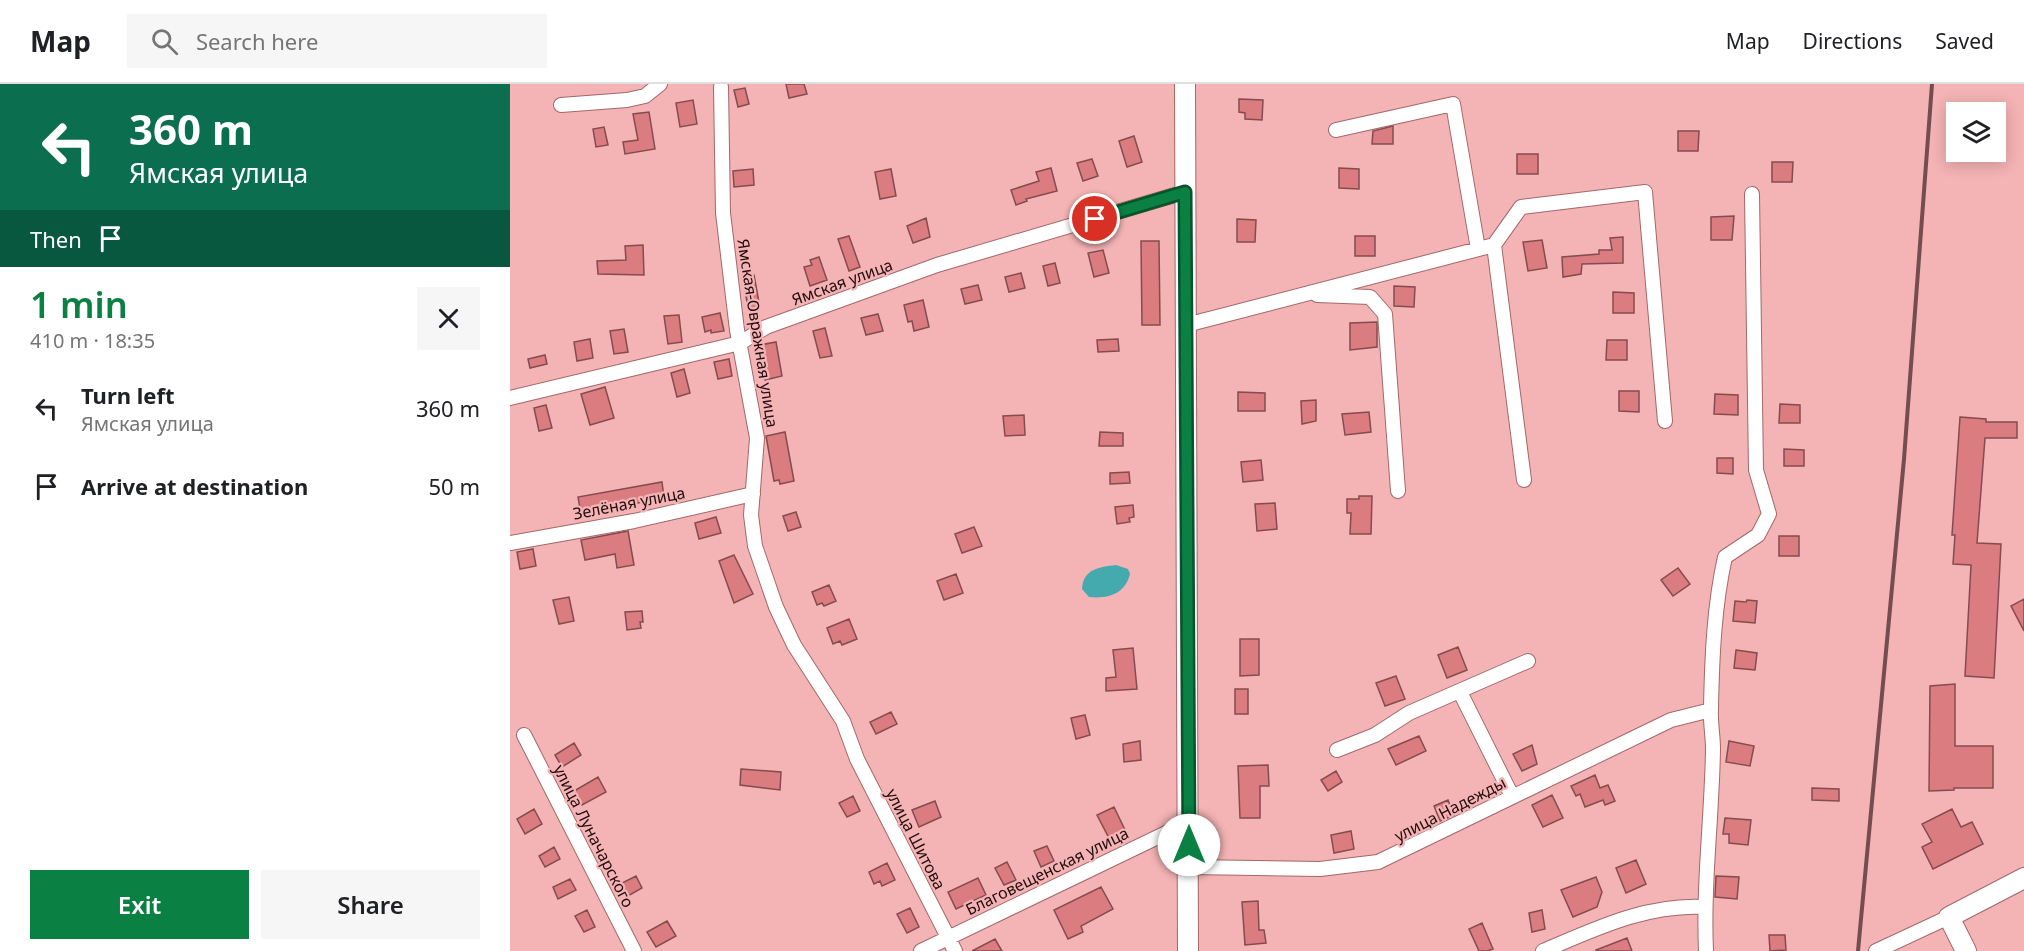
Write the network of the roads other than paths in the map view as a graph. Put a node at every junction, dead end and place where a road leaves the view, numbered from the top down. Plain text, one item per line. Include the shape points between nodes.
1 (660, 84) edge
2 (1185, 84) edge
3 (725, 85) edge
4 (561, 105) dead end
5 (1336, 130) dead end
6 (1185, 192) junction
7 (1752, 194) dead end
8 (1494, 245) junction
9 (1478, 249) junction
10 (1304, 294) junction
11 (1186, 325) junction
12 (740, 343) junction
13 (510, 398) edge
14 (1665, 422) dead end
15 (1524, 480) dead end
16 (1398, 491) dead end
17 (753, 494) junction
18 (510, 543) edge
19 (1528, 661) dead end
20 (1460, 692) junction
21 (1710, 710) junction
22 (524, 735) dead end
23 (851, 741) joint
24 (1337, 750) dead end
25 (1512, 796) junction
26 (1189, 822) junction
27 (1189, 867) junction
28 (2024, 878) edge
29 (1704, 907) junction
30 (1949, 917) junction
31 (948, 938) junction
32 (634, 951) edge
33 (921, 951) edge
34 (955, 951) edge
35 (1188, 951) edge
36 (1543, 951) edge
37 (1706, 951) edge
38 (1876, 951) edge
39 (1966, 951) edge

1 - 4 street via 645,96 627,100
2 - 6 street
3 - 12 street, Ямская-Овражная улица via 723,213
5 - 9 street via 1453,104
6 - 11 street
6 - 12 street, Ямская улица via 937,265 766,327
7 - 21 street via 1756,470 1769,514 1758,535 1725,557 1717,592
8 - 9 street
8 - 14 street via 1521,207 1645,192
8 - 15 street
9 - 10 street
10 - 11 street
10 - 16 street via 1370,297 1385,314
11 - 26 street
12 - 13 street, Ямская улица
12 - 17 street, Ямская-Овражная улица via 757,438
17 - 18 street, Зелёная улица
17 - 23 street, Ямская-Овражная улица via 755,546 776,607
19 - 20 street
20 - 24 street
20 - 25 street
21 - 25 street, улица Надежды via 1671,720
21 - 29 street via 1713,746
22 - 32 street, улица Луначарского
23 - 31 street, улица Шитова
25 - 27 street, улица Надежды via 1378,862 1320,869
26 - 27 street
26 - 31 street, Благовещенская улица
27 - 35 street
28 - 30 street
29 - 36 street via 1683,906 1620,918
29 - 37 street
30 - 38 street
30 - 39 street
31 - 33 street, Благовещенская улица
31 - 34 street, улица Шитова

